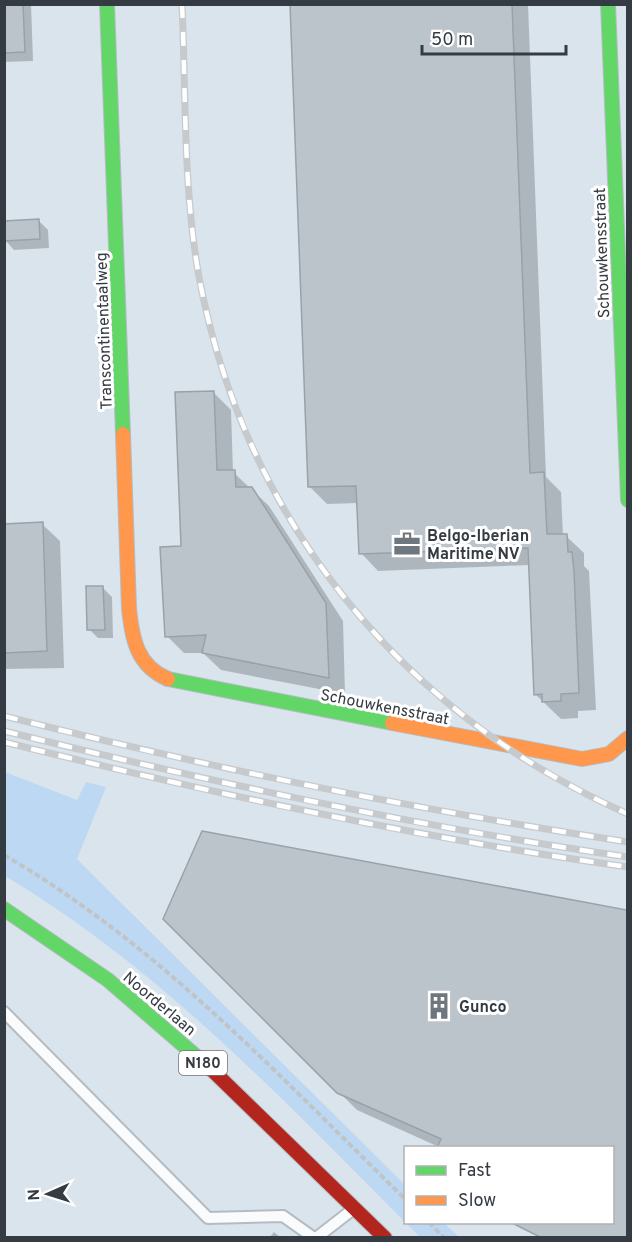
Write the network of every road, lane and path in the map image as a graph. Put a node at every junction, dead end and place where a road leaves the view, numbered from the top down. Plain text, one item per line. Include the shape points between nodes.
1 (107, 4) edge
2 (608, 4) edge
3 (627, 500) edge
4 (139, 656) joint
5 (627, 738) edge
6 (4, 855) edge
7 (4, 909) edge
8 (4, 1012) edge
9 (404, 1199) edge
10 (354, 1208) junction
11 (431, 1224) edge
12 (315, 1238) edge
13 (385, 1238) edge
14 (444, 1238) edge

1 - 4 street, Transcontinentaalweg via 129,608
2 - 3 street, Schouwkensstraat
4 - 5 street, Schouwkensstraat via 153,672 180,683 564,756 582,759 609,754
6 - 9 path via 116,928 188,988
7 - 10 street, Noorderlaan / N180 via 82,960 146,1011
8 - 12 lane via 208,1218 283,1216
10 - 12 lane
10 - 13 street, Noorderlaan / N180
11 - 14 path

